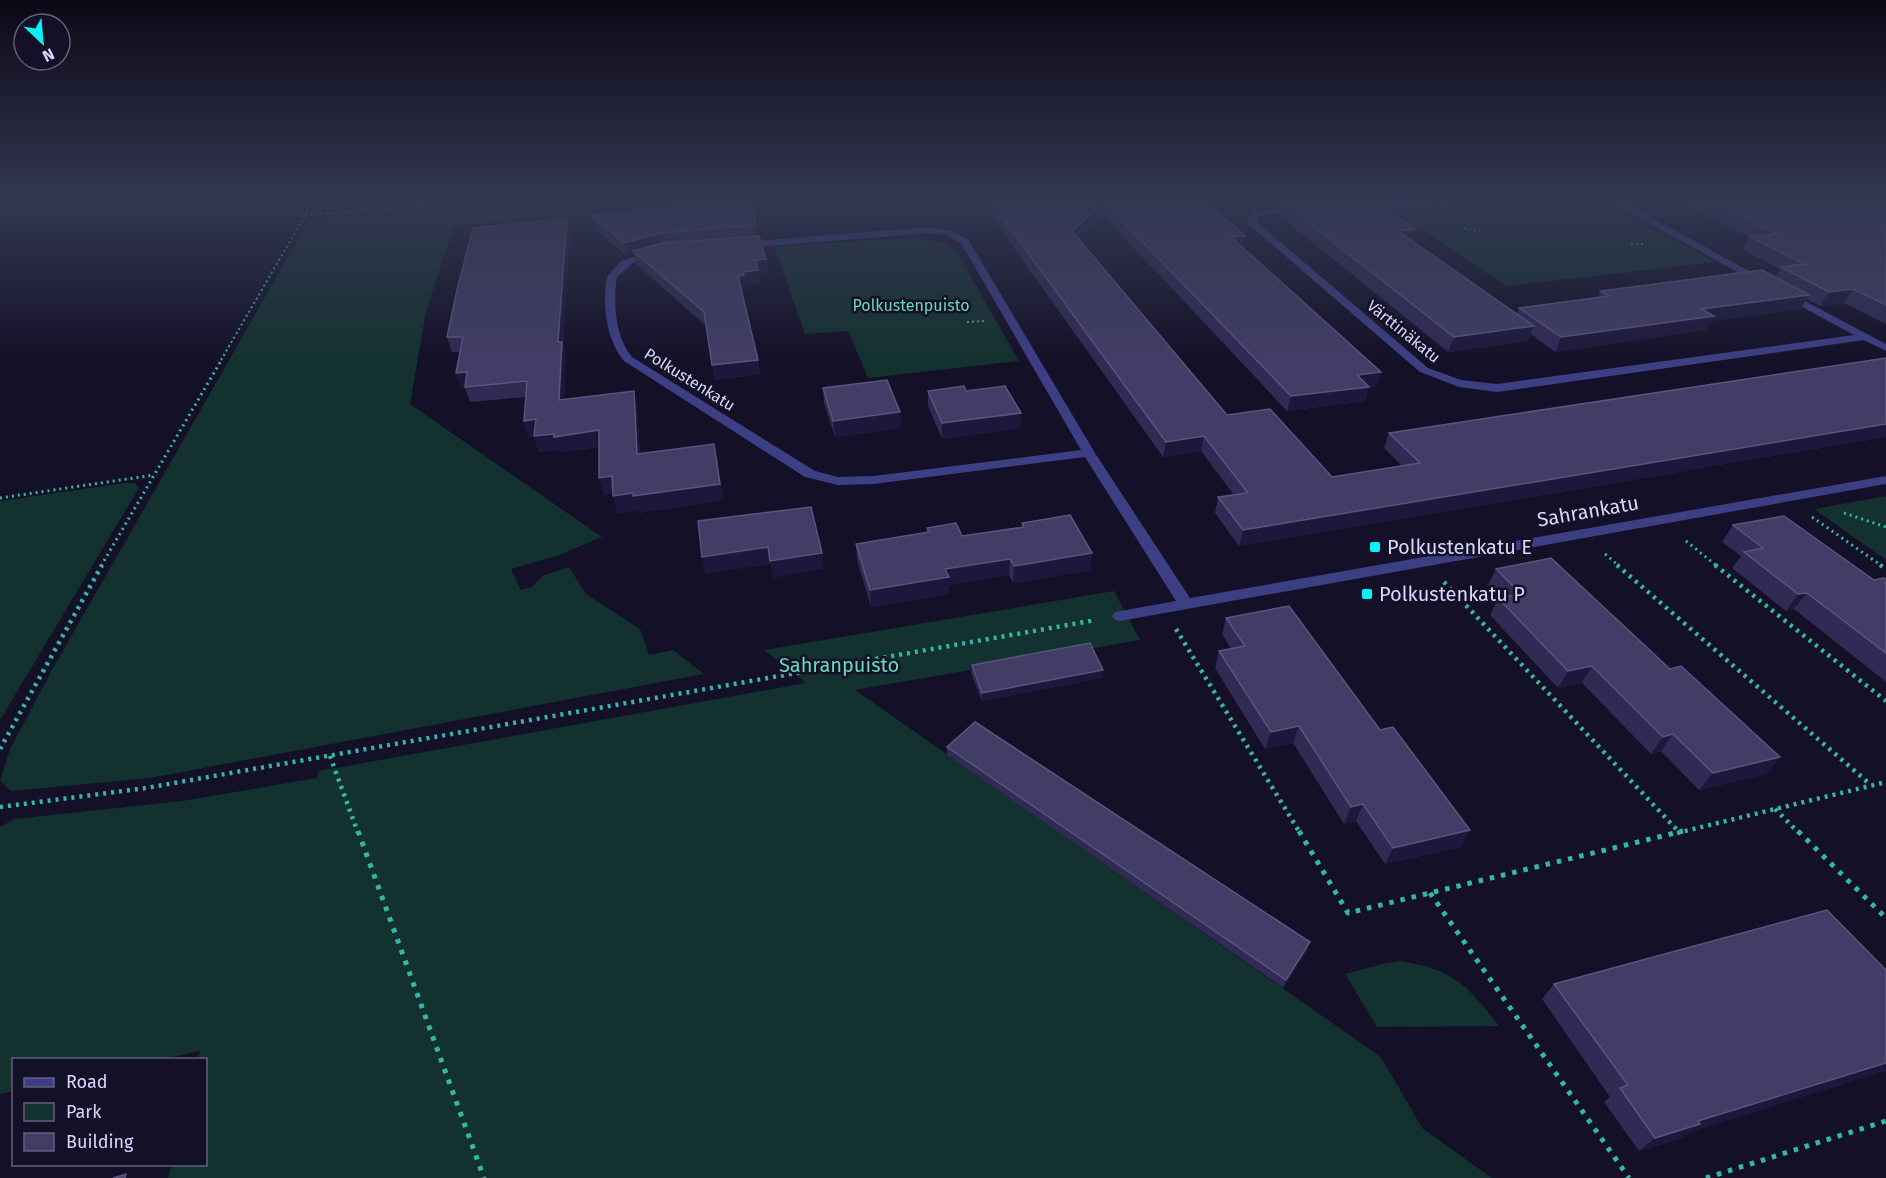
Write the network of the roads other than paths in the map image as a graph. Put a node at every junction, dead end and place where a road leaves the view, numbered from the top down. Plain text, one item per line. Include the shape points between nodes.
1 (644, 255) edge
2 (973, 255) edge
3 (1289, 255) edge
4 (1714, 255) edge
5 (1865, 337) junction
6 (1886, 348) edge
7 (1089, 453) junction
8 (1886, 480) edge
9 (1186, 604) junction
10 (1120, 616) road end

1 - 7 street, Polkustenkatu via 619,268 612,277 617,344 628,359 810,474 838,481 874,480
2 - 7 street
3 - 5 street, Värttinäkatu via 1424,370 1466,387 1497,388
4 - 5 street
5 - 6 street
7 - 9 street
8 - 9 street, Sahrankatu
9 - 10 street, Sahrankatu

